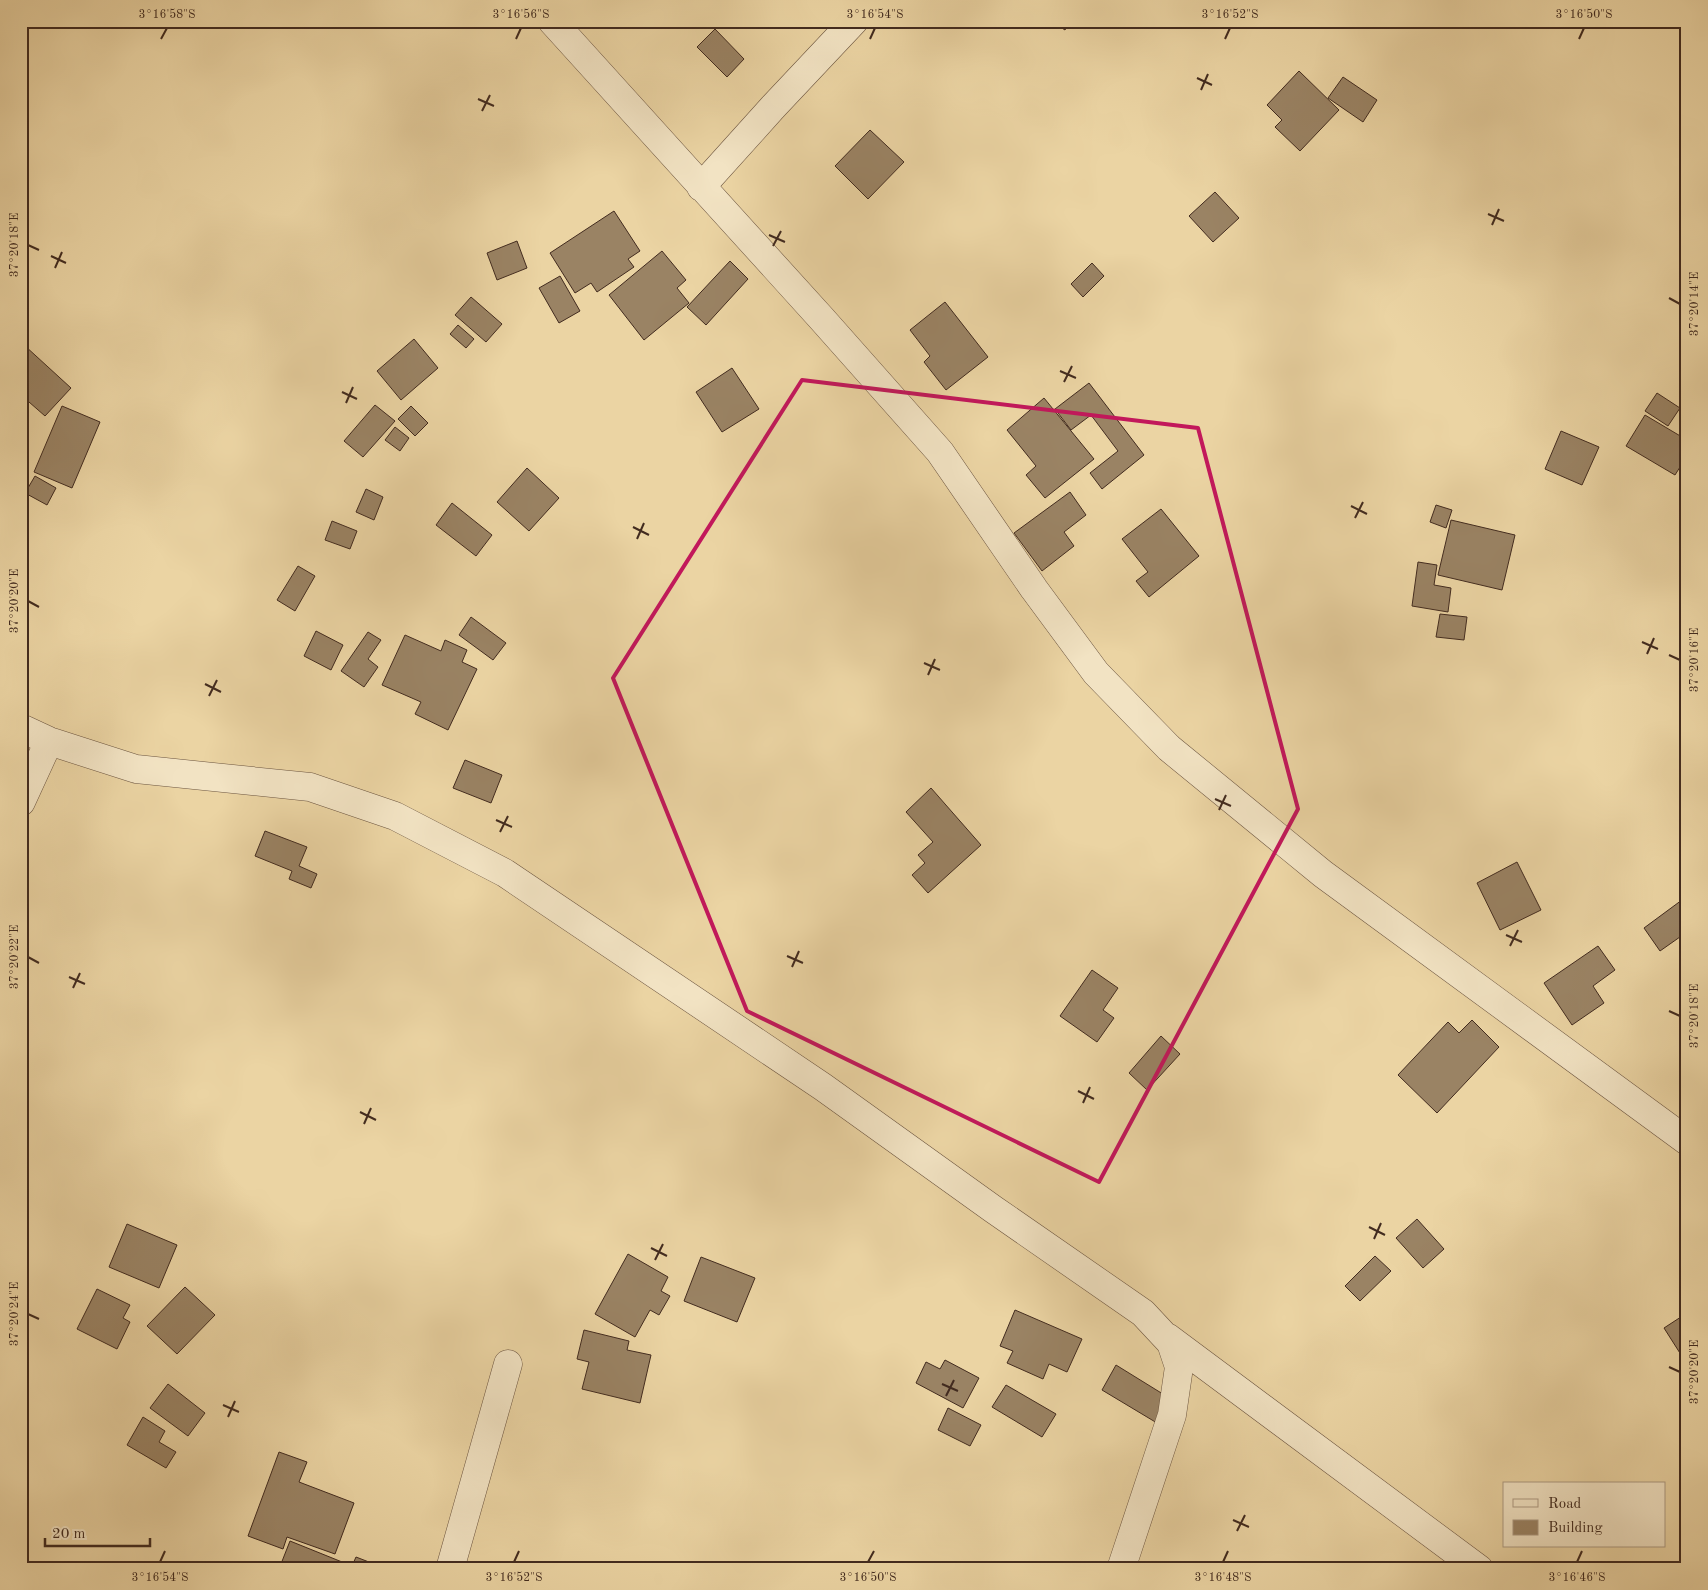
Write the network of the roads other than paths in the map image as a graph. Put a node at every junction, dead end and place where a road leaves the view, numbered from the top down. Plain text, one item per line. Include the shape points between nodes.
1 (552, 21) edge
2 (854, 21) edge
3 (702, 187) junction
4 (21, 728) edge
5 (49, 741) junction
6 (21, 802) edge
7 (1687, 1142) edge
8 (1159, 1331) junction
9 (508, 1364) dead end
10 (450, 1569) edge
11 (1121, 1569) edge
12 (1479, 1569) edge

1 - 3 street
2 - 3 street
3 - 7 street via 940,452 1096,674 1169,748 1323,874
4 - 5 street
5 - 6 street
5 - 8 street via 136,769 310,787 395,816 505,873 823,1087 1143,1313
8 - 11 street via 1170,1343 1179,1367 1172,1415
8 - 12 street
9 - 10 street

